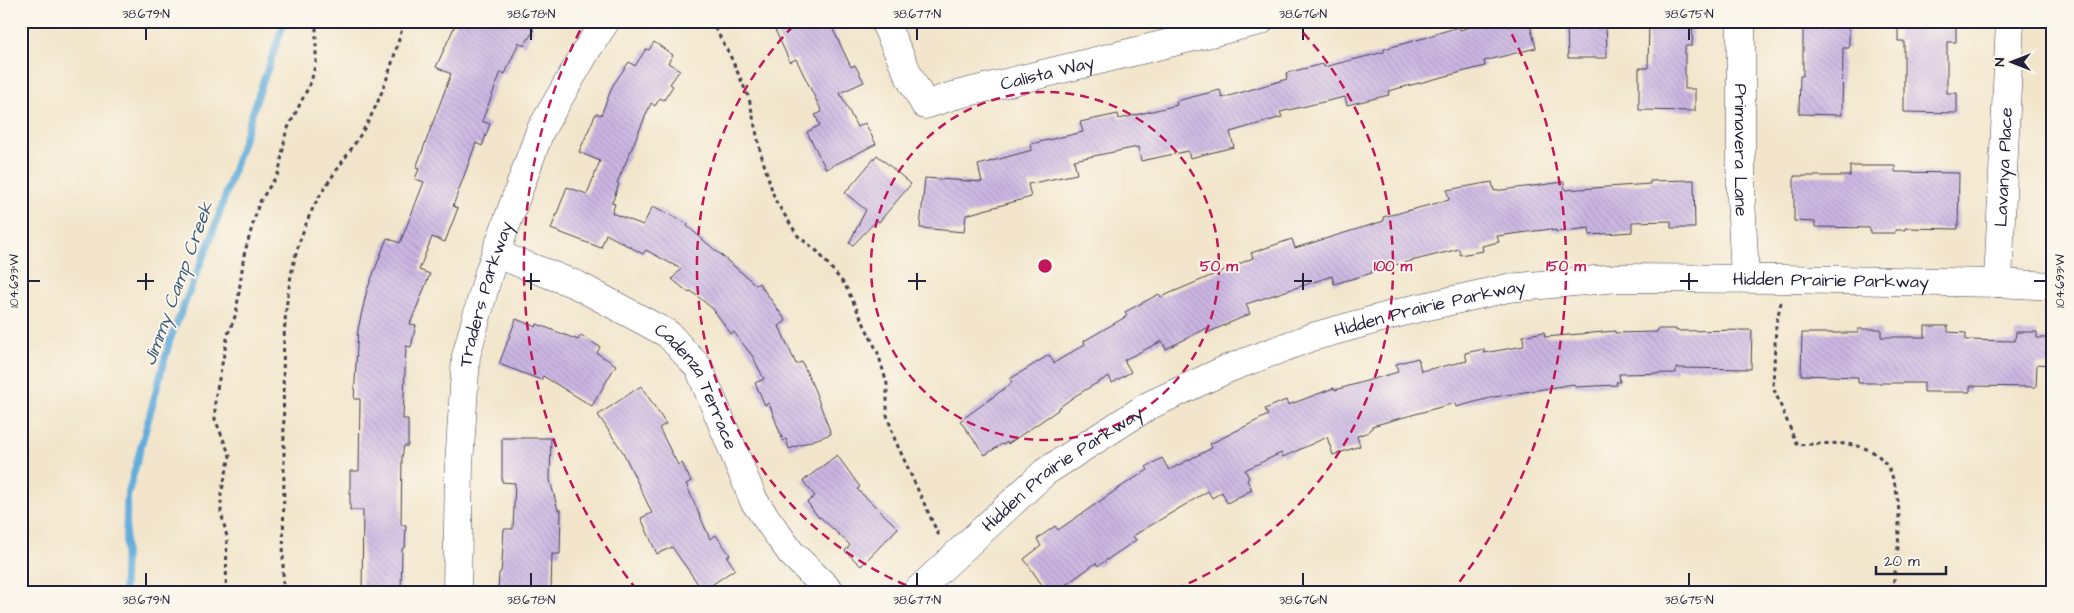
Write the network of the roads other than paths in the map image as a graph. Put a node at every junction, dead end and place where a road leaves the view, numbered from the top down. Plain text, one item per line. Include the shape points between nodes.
1 (606, 21) edge
2 (884, 21) edge
3 (1260, 21) edge
4 (1741, 21) edge
5 (2010, 21) edge
6 (496, 254) junction
7 (1745, 278) junction
8 (1998, 283) junction
9 (2053, 286) edge
10 (457, 592) edge
11 (831, 592) edge
12 (916, 592) edge

1 - 6 street, Traders Parkway via 540,131
2 - 3 street, Calista Way via 925,105
4 - 7 street, Primavera Lane via 1741,198
5 - 8 street, Lavanya Place
6 - 10 street, Traders Parkway via 488,272 466,356 459,465
6 - 11 street, Cadenza Terrace via 577,285 668,334 699,368 754,501 791,553
7 - 8 street, Hidden Prairie Parkway
7 - 12 street, Hidden Prairie Parkway via 1618,278 1508,288 1312,337 1227,369 1148,406 1045,472
8 - 9 street, Hidden Prairie Parkway

